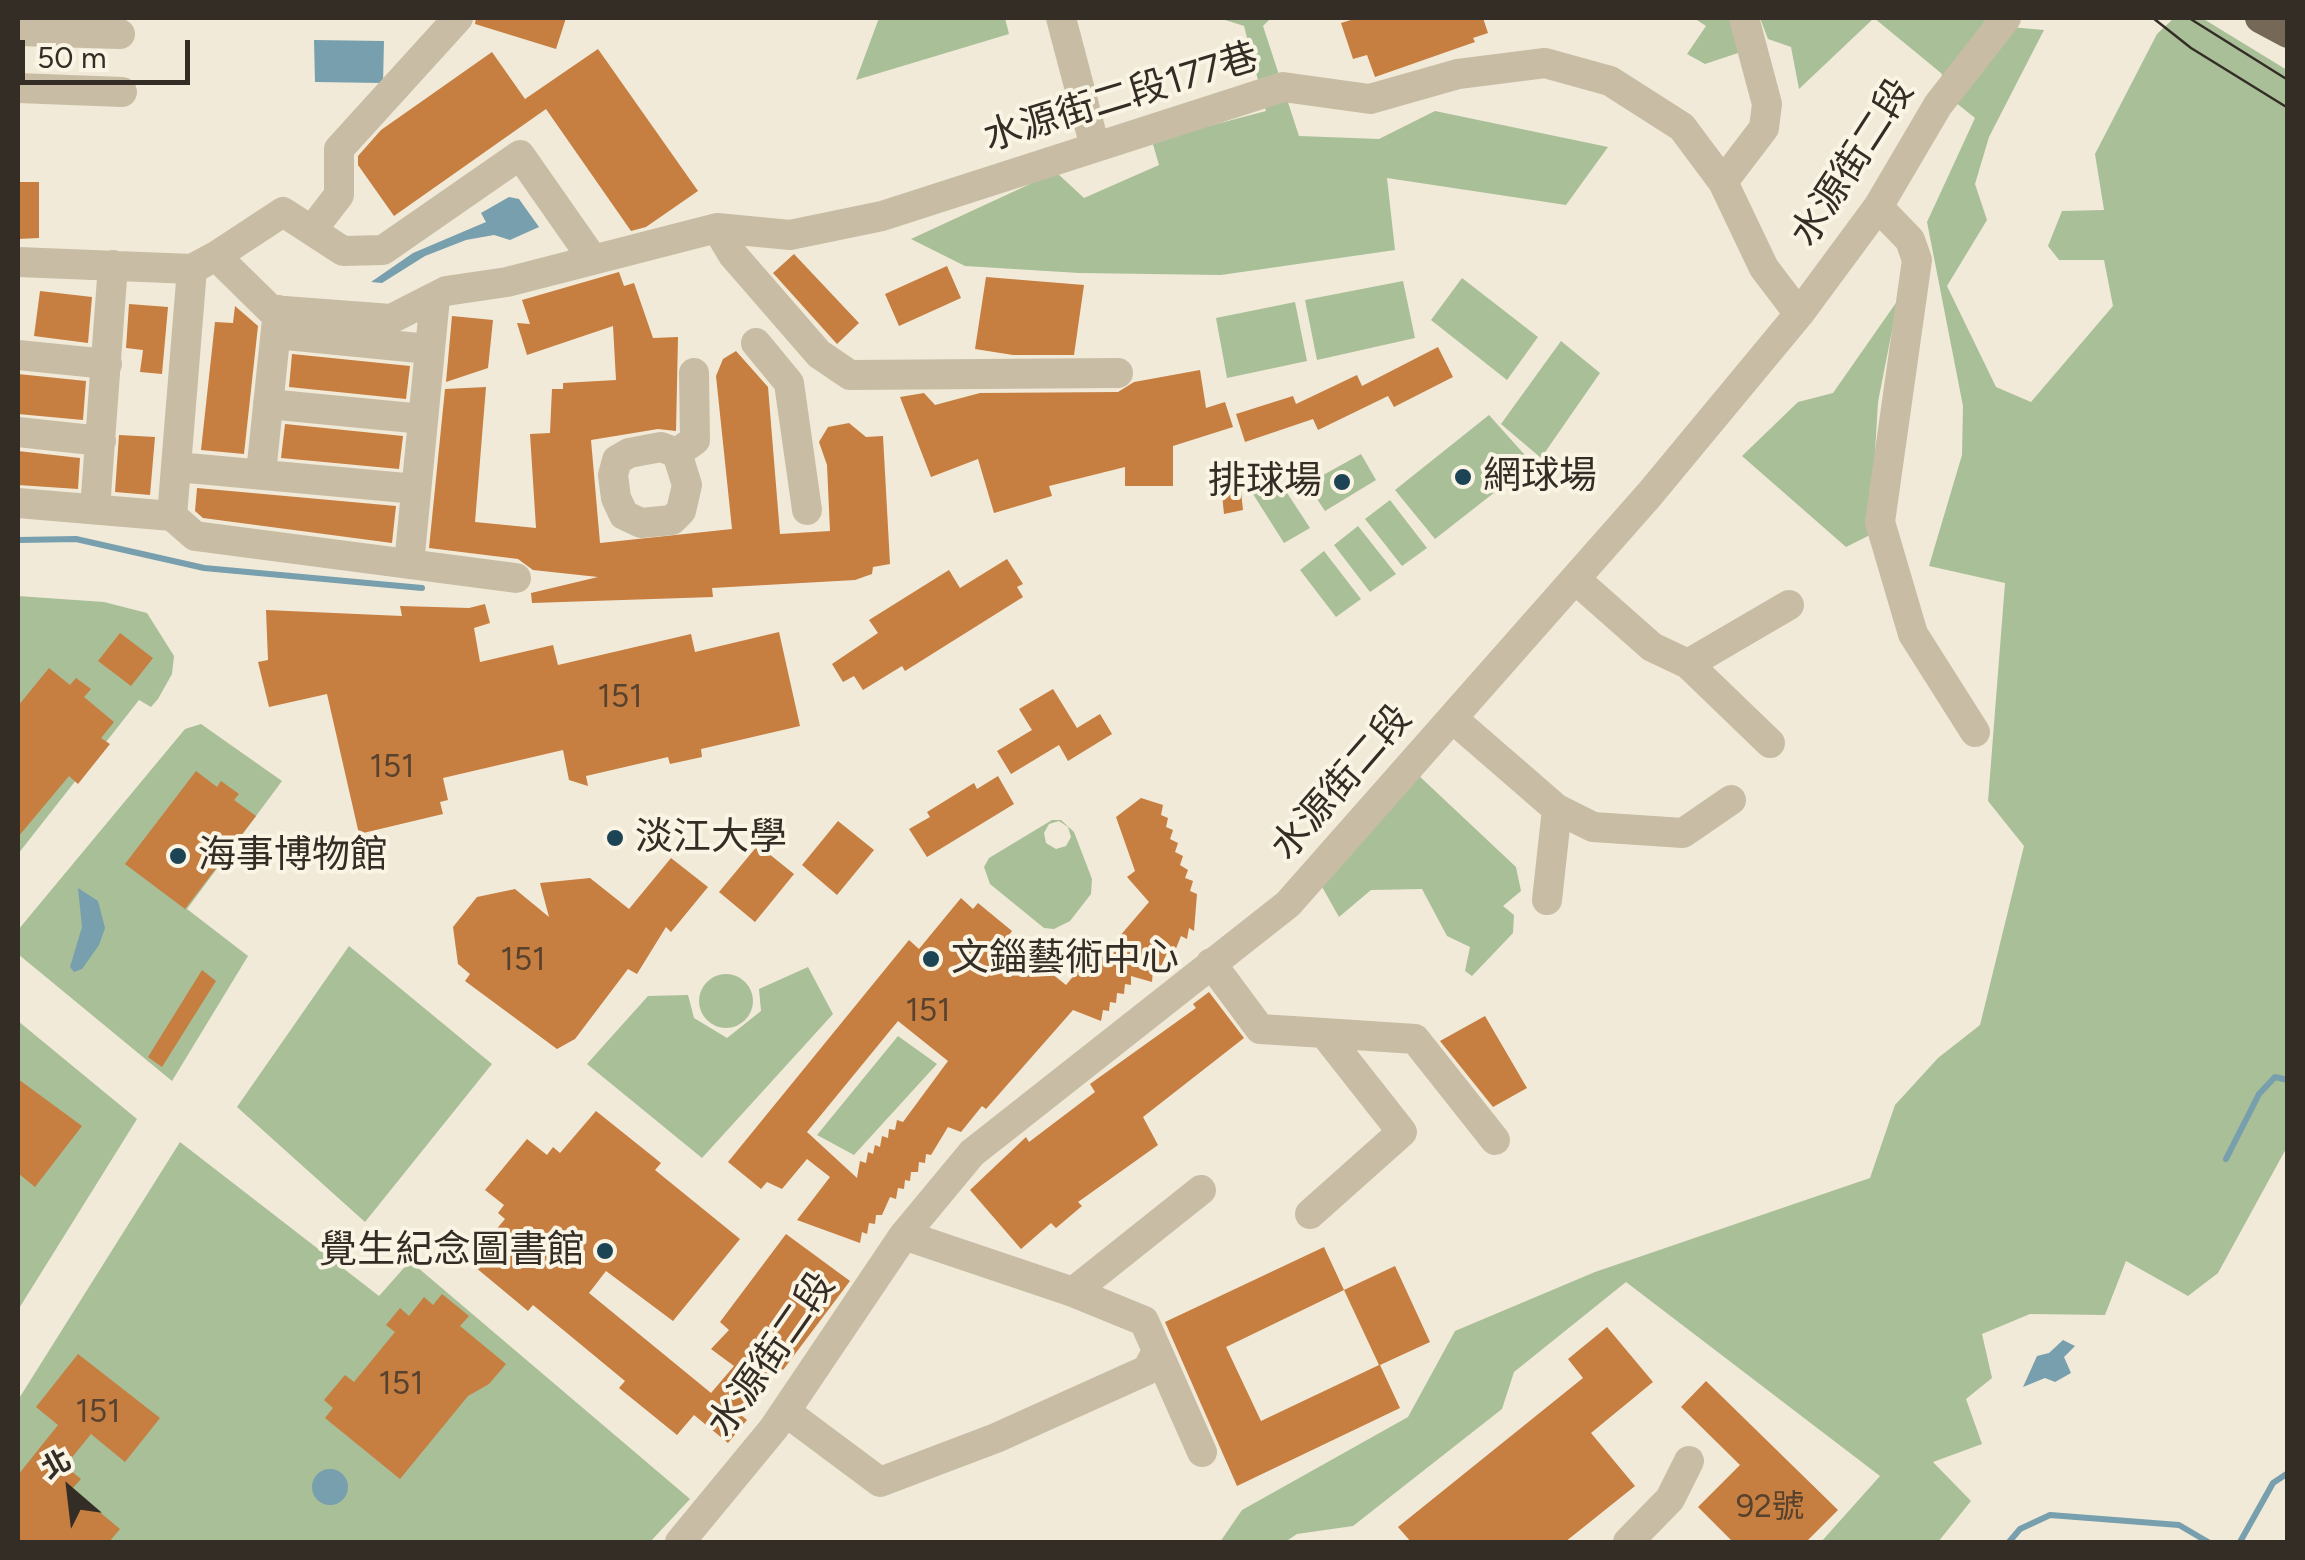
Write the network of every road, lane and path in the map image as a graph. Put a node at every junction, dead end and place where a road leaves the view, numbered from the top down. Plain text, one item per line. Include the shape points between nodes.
1 (458, 18) edge
2 (1061, 18) edge
3 (1744, 18) edge
4 (2006, 18) edge
5 (2260, 18) edge
6 (18, 31) edge
7 (120, 34) dead end
8 (2288, 34) edge
9 (18, 88) edge
10 (122, 92) dead end
11 (1094, 147) junction
12 (1722, 182) junction
13 (1878, 207) junction
14 (717, 228) junction
15 (312, 230) junction
16 (592, 258) junction
17 (18, 262) edge
18 (204, 262) junction
19 (112, 265) junction
20 (434, 298) junction
21 (1800, 314) junction
22 (277, 322) junction
23 (756, 344) dead end
24 (429, 349) junction
25 (18, 354) edge
26 (107, 364) junction
27 (1118, 372) dead end
28 (694, 373) dead end
29 (268, 404) junction
30 (423, 418) junction
31 (18, 432) edge
32 (101, 441) junction
33 (676, 453) dead end
34 (177, 467) junction
35 (261, 473) junction
36 (416, 489) junction
37 (18, 502) edge
38 (95, 509) junction
39 (807, 510) dead end
40 (172, 516) junction
41 (409, 564) junction
42 (516, 578) dead end
43 (1574, 579) junction
44 (1789, 605) dead end
45 (1688, 664) junction
46 (1452, 718) junction
47 (1975, 732) dead end
48 (1770, 744) dead end
49 (1731, 800) dead end
50 (1556, 809) junction
51 (1547, 900) dead end
52 (1210, 963) junction
53 (1324, 1033) junction
54 (1495, 1140) dead end
55 (1201, 1190) dead end
56 (1310, 1214) dead end
57 (904, 1235) junction
58 (1073, 1292) junction
59 (1157, 1351) junction
60 (786, 1412) junction
61 (1202, 1452) dead end
62 (1689, 1461) dead end
63 (680, 1542) edge
64 (1628, 1542) edge

1 - 15 street via 339,149 339,195
2 - 11 street
3 - 12 street via 1766,104 1764,128
4 - 13 street, 水源街二段 via 1938,105
5 - 8 main road
6 - 7 street
9 - 10 street
11 - 12 street, 水源街二段177巷 via 1283,87 1370,99 1458,74 1545,62 1610,81 1682,127
11 - 14 street, 水源街二段177巷 via 882,216 790,235
12 - 21 street, 水源街二段177巷 via 1764,268
13 - 21 street, 水源街二段
13 - 47 street via 1910,240 1916,260 1880,522 1913,634
14 - 16 street, 水源街二段177巷
14 - 27 street via 819,354 850,375
15 - 16 street via 343,251 383,250 520,154
15 - 18 street via 284,212
16 - 20 street, 水源街二段177巷
17 - 19 street
18 - 19 street
18 - 22 street via 271,310
18 - 34 street
19 - 26 street
20 - 22 street, 水源街二段177巷 via 391,319
20 - 24 street
21 - 43 street, 水源街二段
22 - 24 street
22 - 29 street
23 - 39 street via 789,384
24 - 30 street
25 - 26 street
26 - 32 street
28 - 33 street via 696,440
29 - 30 street
29 - 35 street
30 - 36 street
31 - 32 street
32 - 38 street
34 - 35 street
34 - 40 street
35 - 36 street
36 - 41 street
37 - 38 street
38 - 40 street
40 - 41 street via 196,536
41 - 42 street
43 - 45 street via 1652,647
43 - 46 street, 水源街二段
44 - 45 street
45 - 48 street
46 - 50 street
46 - 52 street, 水源街二段 via 1288,904
49 - 50 street via 1683,833 1593,827
50 - 51 street
52 - 53 street via 1260,1029
52 - 57 street, 水源街二段 via 972,1152
53 - 54 street via 1416,1039
53 - 56 street via 1402,1132
55 - 58 street
57 - 58 street
57 - 60 street, 水源街二段
58 - 59 street via 1144,1322
59 - 60 street via 1147,1370 880,1482
59 - 61 street
60 - 63 street, 水源街二段
62 - 64 street via 1670,1499

